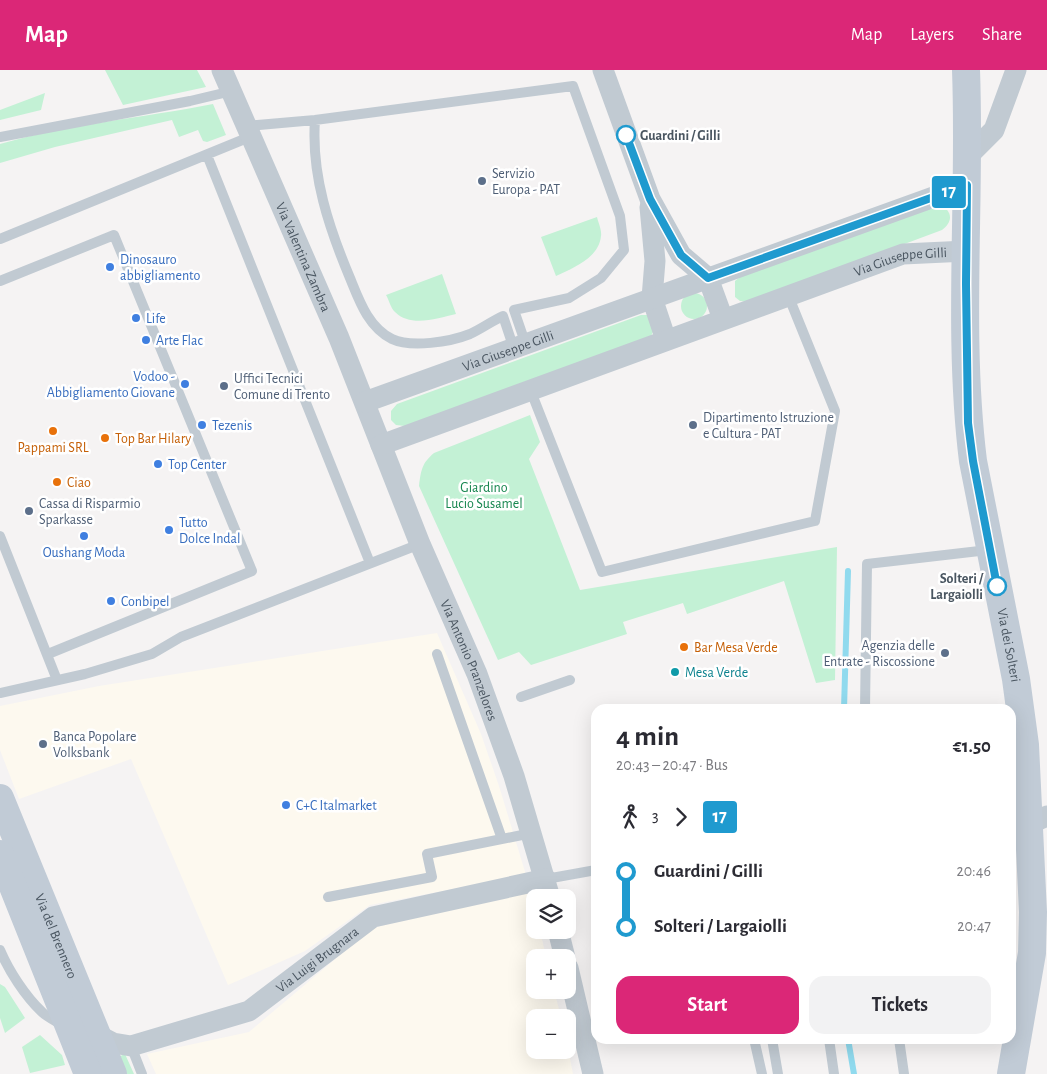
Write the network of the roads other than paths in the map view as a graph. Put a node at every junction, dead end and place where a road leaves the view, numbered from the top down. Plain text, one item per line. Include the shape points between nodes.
1 (222, 70) edge
2 (603, 70) edge
3 (966, 70) edge
4 (1016, 70) edge
5 (232, 91) junction
6 (315, 120) junction
7 (250, 131) junction
8 (0, 137) edge
9 (207, 155) junction
10 (969, 155) junction
11 (967, 185) junction
12 (650, 199) junction
13 (0, 239) edge
14 (967, 251) junction
15 (708, 278) junction
16 (0, 281) edge
17 (788, 295) junction
18 (652, 298) junction
19 (723, 319) junction
20 (666, 340) junction
21 (520, 347) junction
22 (530, 389) junction
23 (365, 402) junction
24 (381, 445) junction
25 (0, 536) edge
26 (420, 544) junction
27 (989, 550) junction
28 (370, 563) junction
29 (48, 654) junction
30 (437, 654) dead end
31 (57, 680) junction
32 (570, 680) dead end
33 (0, 693) edge
34 (521, 697) dead end
35 (865, 704) edge
36 (0, 798) edge
37 (1031, 816) edge
38 (532, 833) junction
39 (502, 839) junction
40 (0, 854) edge
41 (591, 872) edge
42 (548, 888) edge
43 (328, 897) dead end
44 (0, 950) edge
45 (3, 962) edge
46 (575, 999) edge
47 (1018, 1003) edge
48 (1016, 1023) edge
49 (84, 1032) junction
50 (755, 1044) edge
51 (773, 1044) edge
52 (830, 1044) edge
53 (900, 1044) edge
54 (1014, 1044) edge
55 (131, 1046) junction
56 (88, 1074) edge
57 (112, 1074) edge
58 (142, 1074) edge
59 (593, 1074) edge
60 (762, 1074) edge
61 (778, 1074) edge
62 (834, 1074) edge
63 (904, 1074) edge
64 (1011, 1074) edge

1 - 5 street, Via Valentina Zambra
2 - 12 street
3 - 10 street, Via dei Solteri
4 - 10 street via 994,130
5 - 7 street, Via Valentina Zambra
5 - 8 lane
6 - 7 lane
6 - 21 lane via 320,190 332,236 364,312 392,339 425,344 470,334 503,316
6 - 21 lane via 573,86 620,216 624,250 601,278 569,298 514,310
7 - 9 lane
7 - 23 street, Via Valentina Zambra
9 - 13 lane
9 - 28 lane
10 - 11 street, Via dei Solteri
11 - 14 street, Via dei Solteri
11 - 15 street, Via Giuseppe Gilli
12 - 15 street via 681,255
12 - 18 street via 655,261
14 - 17 street, Via Giuseppe Gilli via 902,254
14 - 27 street, Via dei Solteri via 968,423
15 - 18 street, Via Giuseppe Gilli
15 - 19 street
16 - 29 lane via 114,235 252,571
17 - 19 street, Via Giuseppe Gilli
17 - 22 lane via 835,411 815,521 602,572
18 - 20 street
18 - 21 street, Via Giuseppe Gilli
19 - 20 street, Via Giuseppe Gilli
20 - 22 street, Via Giuseppe Gilli
21 - 23 street, Via Giuseppe Gilli
22 - 24 street, Via Giuseppe Gilli
23 - 24 street, Via Valentina Zambra
24 - 26 street, Via Antonio Pranzelores
25 - 29 lane
26 - 28 lane
26 - 38 street, Via Antonio Pranzelores via 479,680
27 - 35 lane via 867,564
27 - 37 street, Via dei Solteri via 1021,713
28 - 31 lane via 181,637 152,654
29 - 31 lane
30 - 39 lane
31 - 33 lane
32 - 34 lane
36 - 49 street, Via del Brennero
37 - 47 street, Via dei Solteri via 1038,895 1038,954
38 - 39 lane
38 - 42 street, Via Antonio Pranzelores
39 - 43 lane via 427,854 432,877
40 - 49 street, Via del Brennero
41 - 42 lane
42 - 55 street, Via Luigi Brugnara via 373,917 249,1012
44 - 45 lane
45 - 49 lane via 42,1012
46 - 59 street
47 - 48 street, Via dei Solteri
49 - 55 street
49 - 56 street, Via del Brennero
49 - 57 street, Via del Brennero
50 - 60 lane
51 - 61 lane
52 - 62 lane
53 - 63 lane
54 - 64 street, Via dei Solteri
55 - 58 lane

